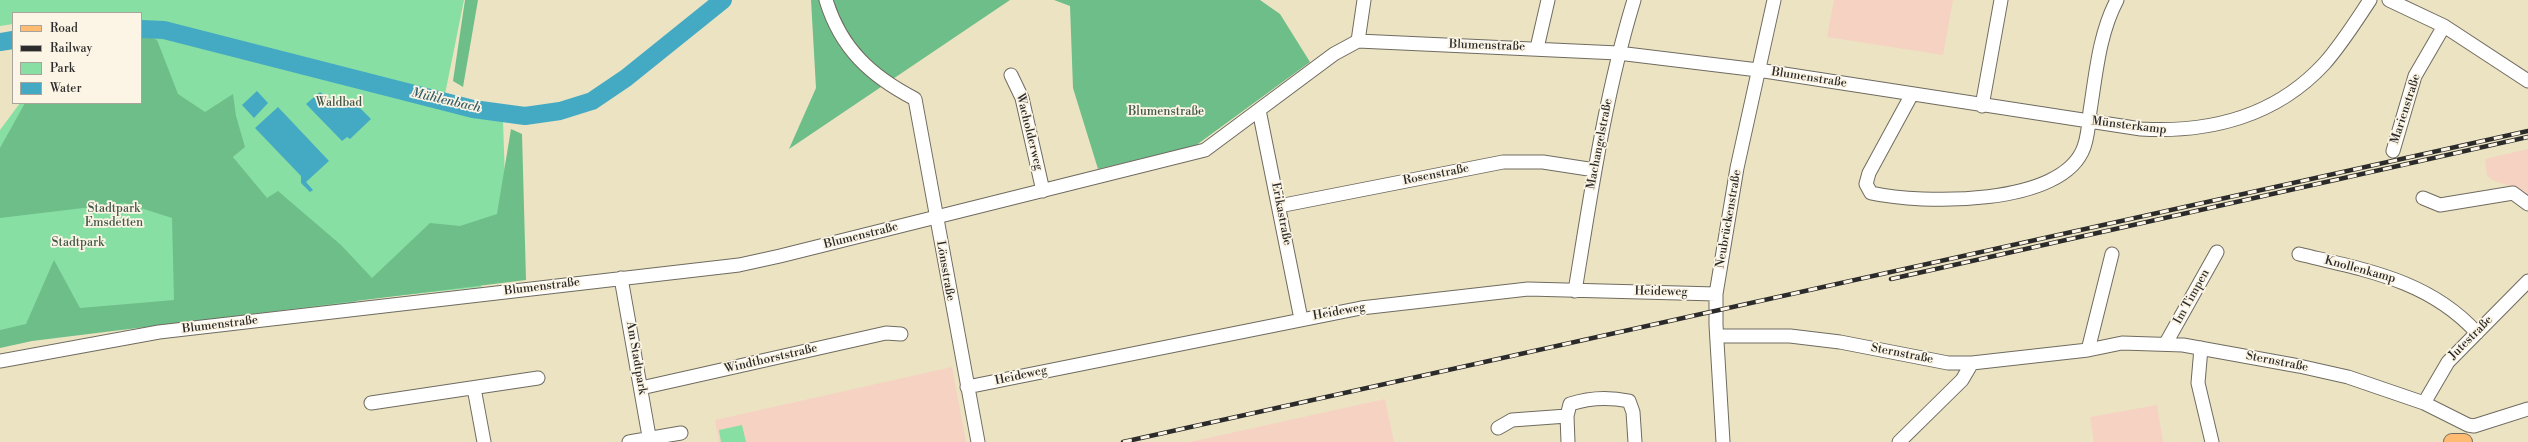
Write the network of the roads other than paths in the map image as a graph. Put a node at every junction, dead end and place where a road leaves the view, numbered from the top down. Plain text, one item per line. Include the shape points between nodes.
1 (826, 0) edge
2 (1364, 0) edge
3 (1548, 0) edge
4 (1634, 0) edge
5 (1774, 0) edge
6 (2001, 0) edge
7 (2117, 0) edge
8 (2370, 0) edge
9 (2389, 0) edge
10 (2444, 26) junction
11 (1358, 41) junction
12 (1537, 48) junction
13 (1618, 53) junction
14 (1758, 70) junction
15 (1011, 75) dead end
16 (2528, 81) edge
17 (1912, 94) junction
18 (1982, 106) junction
19 (1260, 110) junction
20 (2089, 121) junction
21 (2393, 151) dead end
22 (1594, 170) junction
23 (1043, 191) junction
24 (2423, 198) dead end
25 (2528, 204) edge
26 (1279, 206) junction
27 (936, 218) junction
28 (2217, 252) dead end
29 (2112, 254) dead end
30 (2299, 254) dead end
31 (621, 278) junction
32 (2528, 281) edge
33 (1575, 291) junction
34 (1716, 294) junction
35 (1301, 319) junction
36 (2477, 333) junction
37 (901, 334) dead end
38 (1717, 336) junction
39 (2166, 343) junction
40 (2201, 348) junction
41 (2088, 350) junction
42 (0, 361) edge
43 (1972, 363) junction
44 (538, 378) dead end
45 (967, 387) junction
46 (474, 388) junction
47 (641, 388) junction
48 (371, 403) dead end
49 (2424, 403) junction
50 (2528, 409) edge
51 (1567, 416) junction
52 (1498, 428) dead end
53 (681, 433) dead end
54 (650, 440) edge
55 (484, 442) edge
56 (629, 442) edge
57 (978, 442) edge
58 (1568, 442) edge
59 (1635, 442) edge
60 (1723, 442) edge
61 (1899, 442) edge
62 (2212, 442) edge
63 (2452, 442) edge
64 (2464, 442) edge

1 - 27 street, Lönsstraße via 838,31 848,46 874,74 915,100
2 - 11 street
3 - 12 street
4 - 13 street, Machangelstraße
5 - 14 street, Neubrückenstraße
6 - 18 street
7 - 20 street via 2101,40
8 - 20 street, Münsterkamp via 2324,64 2301,86 2270,107 2220,124 2195,129 2141,129
9 - 10 street
10 - 16 street
10 - 21 street, Marienstraße via 2415,76
11 - 12 street, Blumenstraße
11 - 19 street, Blumenstraße via 1334,54
12 - 13 street, Blumenstraße
13 - 14 street, Blumenstraße
13 - 22 street, Machangelstraße
14 - 17 street, Blumenstraße
14 - 34 street, Neubrückenstraße via 1737,168
15 - 23 street, Wacholderweg via 1022,98
17 - 18 street, Blumenstraße
17 - 20 street via 1869,173 1866,184 1871,193 1919,200 1967,200 2010,193 2043,183 2075,164 2084,148
18 - 20 street, Münsterkamp
19 - 23 street, Blumenstraße via 1205,150
19 - 26 street, Erikastraße
22 - 26 street, Rosenstraße via 1543,162 1503,162
22 - 33 street, Machangelstraße
23 - 27 street, Blumenstraße
24 - 25 street via 2440,205 2513,193
26 - 35 street, Erikastraße
27 - 31 street, Blumenstraße via 739,265
27 - 45 street, Lönsstraße
28 - 39 street, Im Timpen
29 - 41 street
30 - 36 street, Knollenkamp via 2405,282 2456,313
31 - 42 street, Blumenstraße via 159,332
31 - 47 street, Am Stadtpark
32 - 36 street, Jutestraße
33 - 34 street, Heideweg
33 - 35 street, Heideweg via 1528,289 1361,308
34 - 38 street, Neubrückenstraße
35 - 45 street, Heideweg
36 - 49 street, Jutestraße via 2448,362
37 - 47 street, Windthorststraße via 886,333
38 - 43 street, Sternstraße via 1790,336 1840,342 1948,362
38 - 60 street, Neubrückenstraße
39 - 40 street, Sternstraße
39 - 41 street, Sternstraße via 2122,343
40 - 49 street, Sternstraße via 2348,377
40 - 62 street via 2198,383
41 - 43 street, Sternstraße
43 - 61 street via 1962,380
44 - 46 street
45 - 57 street, Lönsstraße
46 - 48 street
46 - 55 street
47 - 54 street, Am Stadtpark
49 - 50 street, Sternstraße via 2457,421 2474,426
51 - 52 street via 1512,420
51 - 58 street
51 - 59 street via 1570,404 1581,401 1629,401 1633,412
53 - 54 street
54 - 56 street
63 - 64 main road

